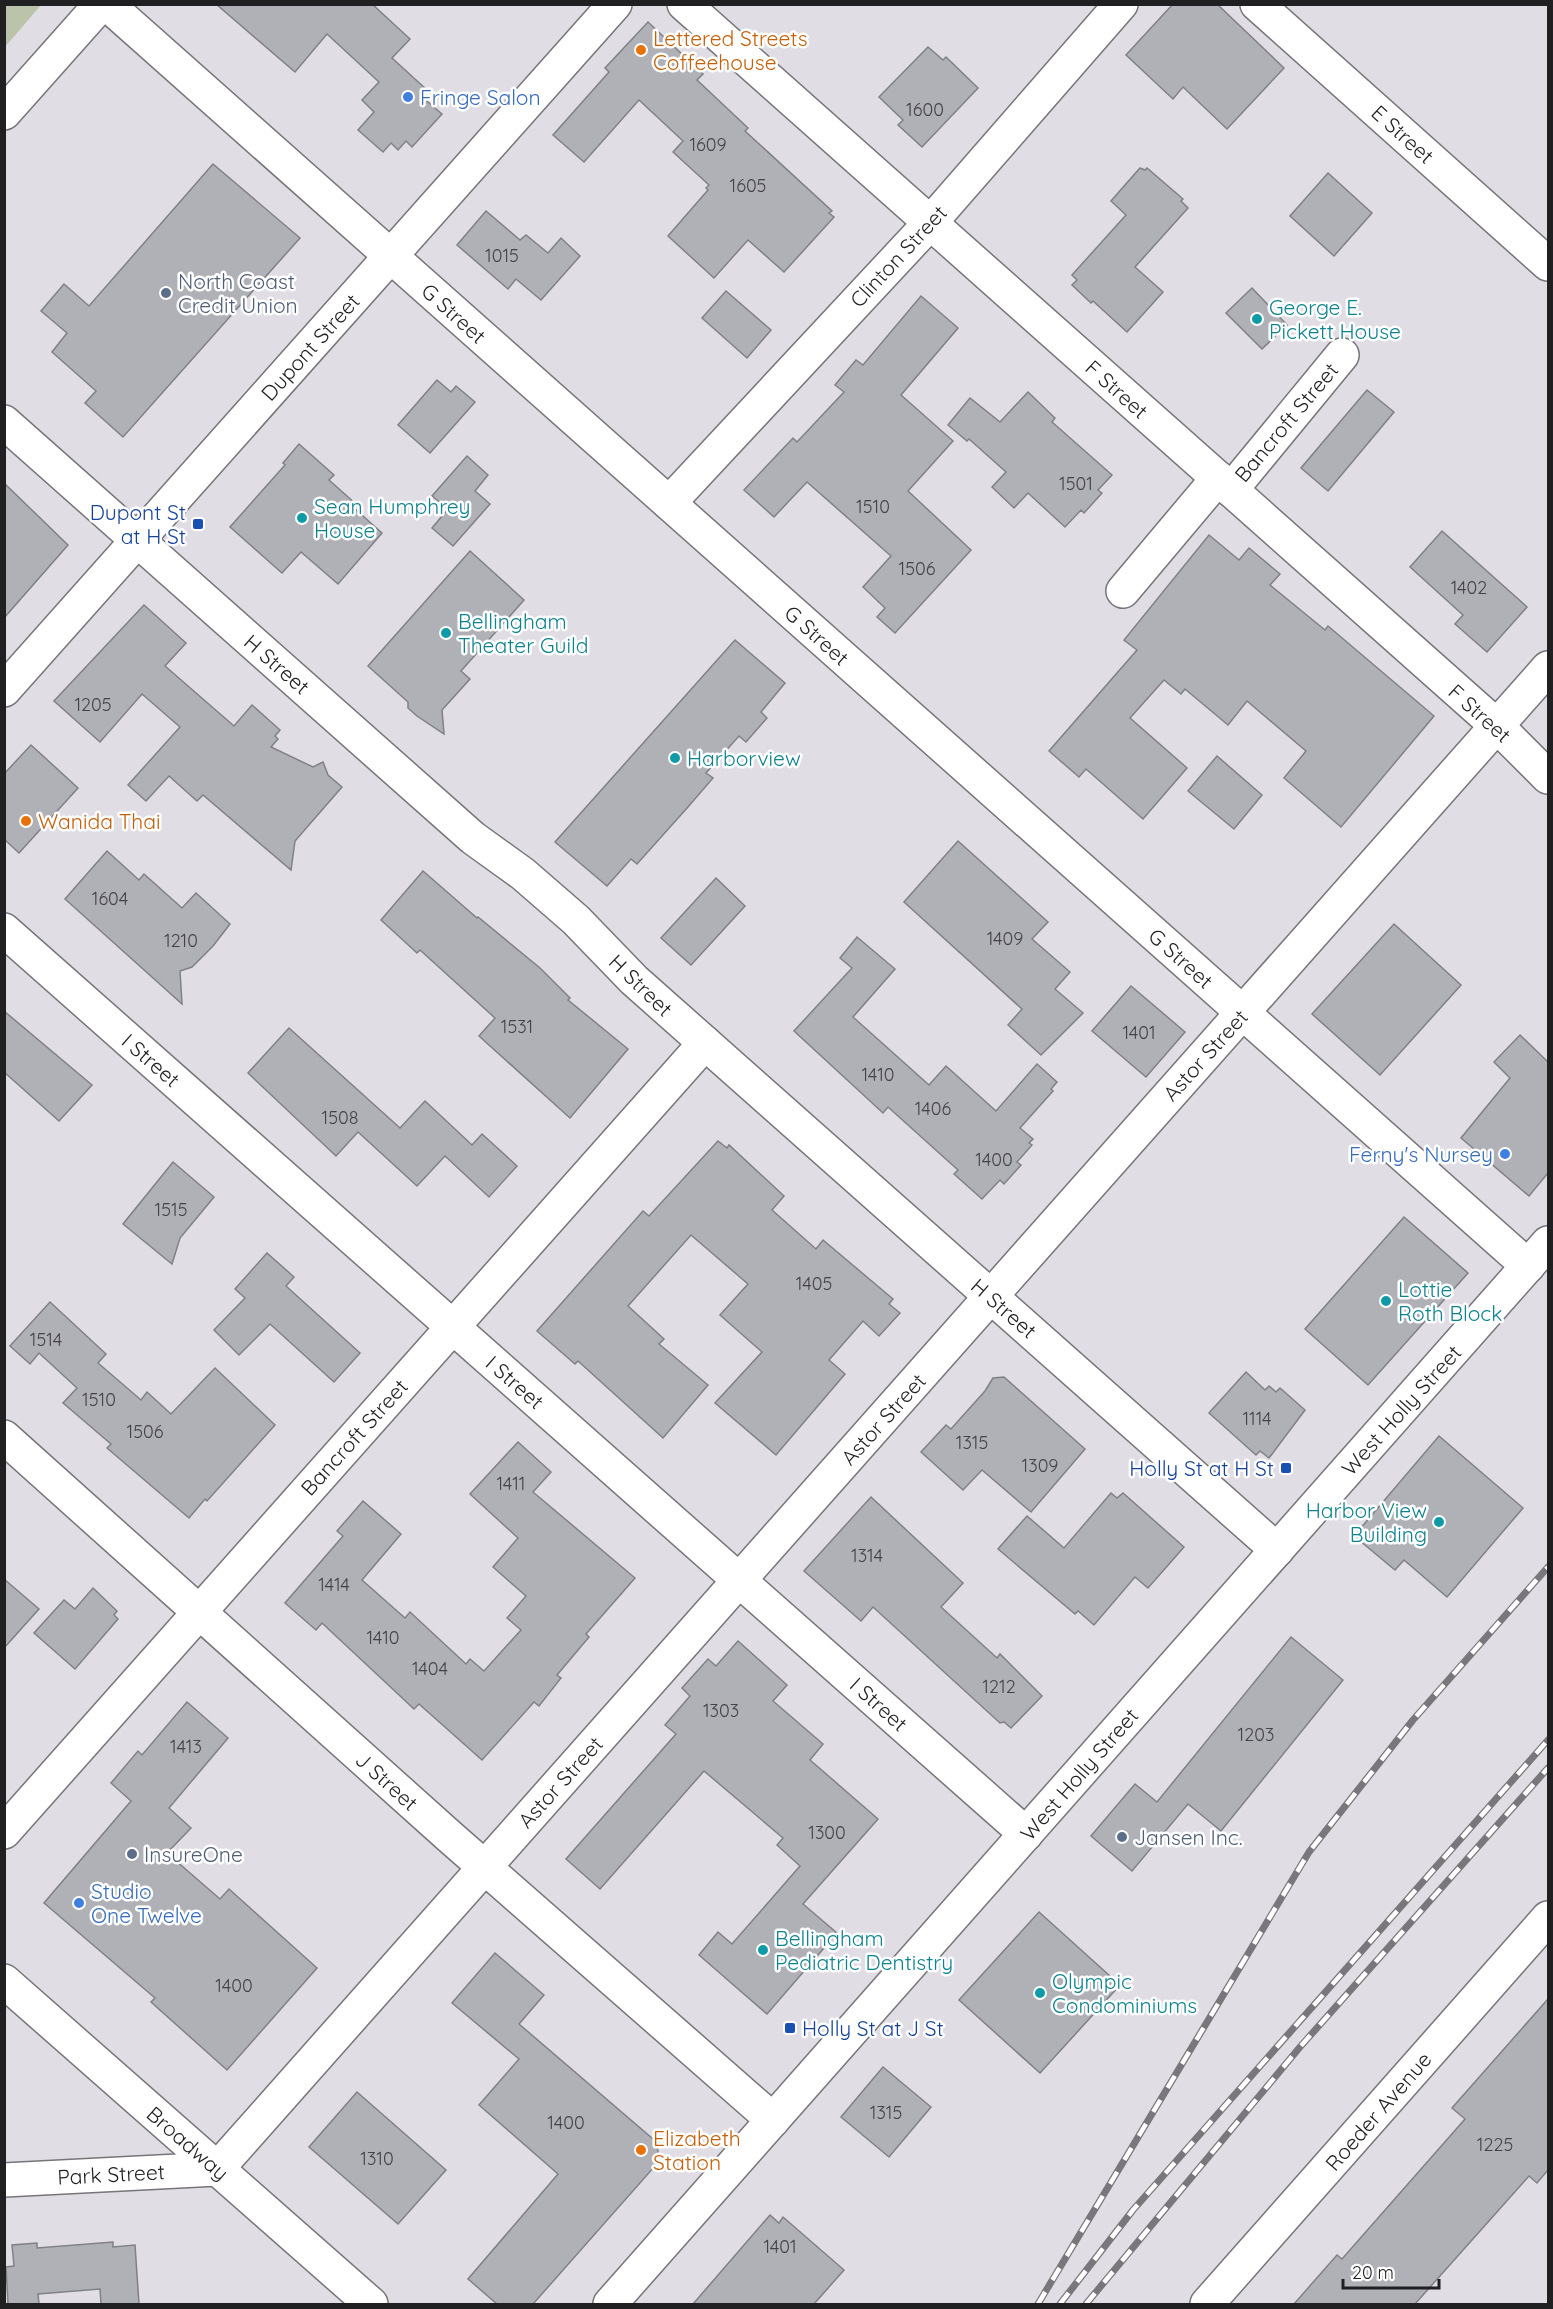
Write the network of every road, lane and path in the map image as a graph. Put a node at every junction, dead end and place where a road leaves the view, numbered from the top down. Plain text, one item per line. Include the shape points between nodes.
1 (101, 4) edge
2 (107, 4) edge
3 (615, 4) edge
4 (684, 4) edge
5 (1121, 4) edge
6 (1257, 4) edge
7 (4, 113) edge
8 (930, 223) junction
9 (391, 257) junction
10 (1548, 264) edge
11 (1342, 355) dead end
12 (4, 422) edge
13 (1224, 484) junction
14 (669, 503) junction
15 (138, 541) junction
16 (1124, 591) dead end
17 (1548, 668) edge
18 (4, 690) edge
19 (1497, 726) junction
20 (1548, 777) edge
21 (4, 930) edge
22 (1242, 1013) junction
23 (705, 1043) junction
24 (1538, 1255) edge
25 (991, 1297) junction
26 (452, 1326) junction
27 (4, 1437) edge
28 (1276, 1550) junction
29 (739, 1581) junction
30 (198, 1612) junction
31 (4, 1832) edge
32 (1026, 1834) junction
33 (485, 1868) junction
34 (1548, 1918) edge
35 (4, 1981) edge
36 (773, 2120) junction
37 (218, 2169) junction
38 (4, 2180) edge
39 (371, 2304) edge
40 (610, 2304) edge
41 (1207, 2304) edge

1 - 7 street
2 - 9 street, G Street
3 - 9 street, Dupont Street
4 - 8 street, F Street
5 - 8 street, Clinton Street
6 - 10 street, E Street
8 - 13 street, F Street
8 - 14 street, Clinton Street
9 - 14 street, G Street
9 - 15 street, Dupont Street
11 - 13 street, Bancroft Street
12 - 15 street, H Street
13 - 16 street, Bancroft Street
13 - 19 street, F Street
14 - 22 street, G Street
15 - 18 street, Dupont Street
15 - 23 street, H Street via 473,838 576,920 634,980
17 - 19 street, Astor Street
19 - 20 street, F Street
19 - 22 street, Astor Street
21 - 26 street, I Street
22 - 24 street, G Street
22 - 25 street, Astor Street
23 - 25 street, H Street
23 - 26 street, Bancroft Street
24 - 28 street, West Holly Street
25 - 28 street, H Street
25 - 29 street, Astor Street
26 - 29 street, I Street
26 - 30 street, Bancroft Street
27 - 30 street, J Street
28 - 32 street, West Holly Street
29 - 32 street, I Street
29 - 33 street, Astor Street
30 - 31 street, Bancroft Street
30 - 33 street, J Street
32 - 36 street, West Holly Street
33 - 36 street, J Street
33 - 37 street, Astor Street
34 - 41 street, Roeder Avenue
35 - 37 street, Broadway
36 - 40 street, West Holly Street
37 - 38 street, Park Street
37 - 39 street, Broadway

